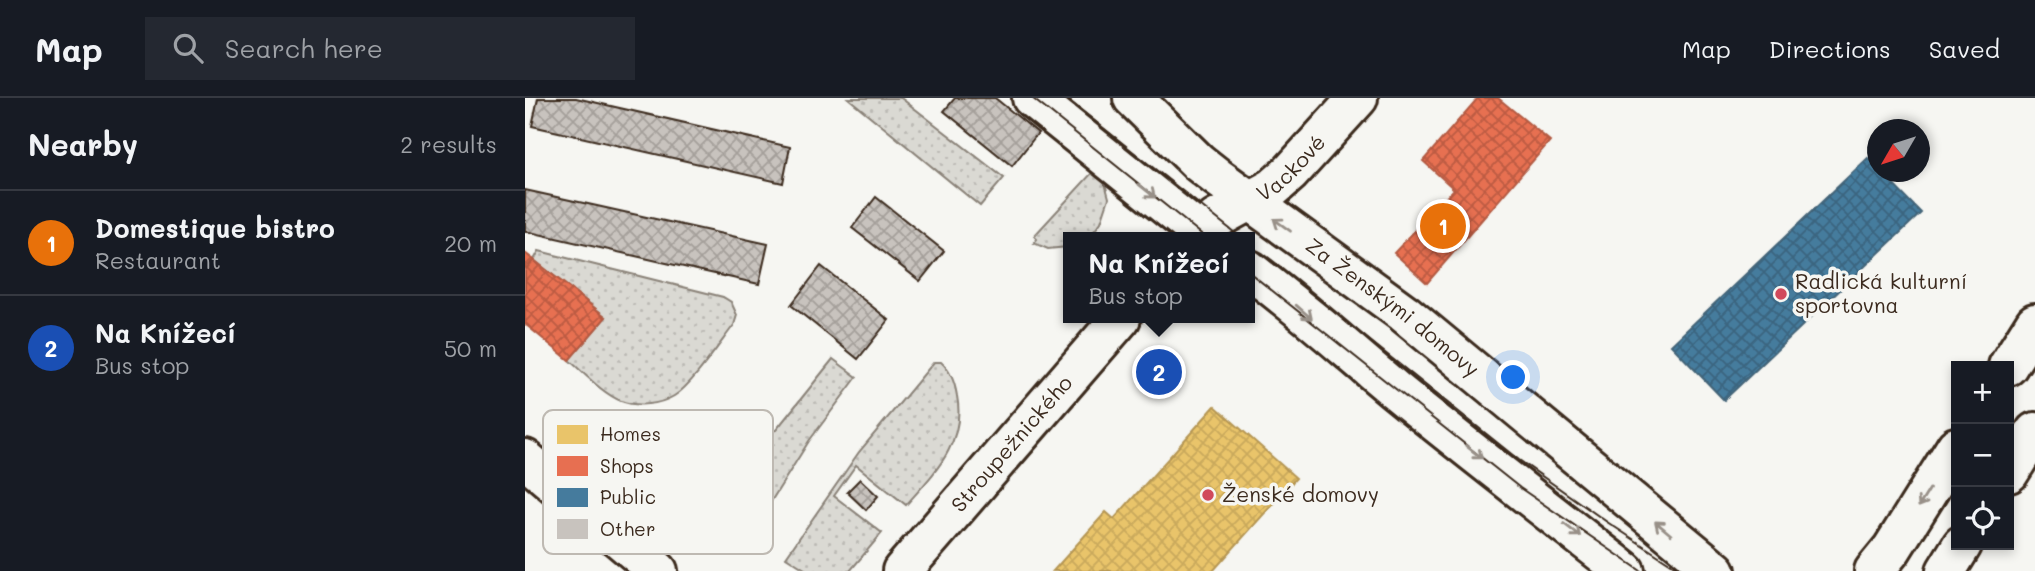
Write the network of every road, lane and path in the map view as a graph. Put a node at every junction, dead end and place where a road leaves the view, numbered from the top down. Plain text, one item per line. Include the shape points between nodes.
1 (1032, 98) edge
2 (1133, 98) edge
3 (1358, 98) edge
4 (1249, 201) junction
5 (1195, 232) edge
6 (1204, 232) edge
7 (1255, 274) edge
8 (1117, 323) edge
9 (2035, 323) edge
10 (2011, 361) edge
11 (2035, 432) edge
12 (1951, 455) edge
13 (525, 459) edge
14 (2014, 465) edge
15 (543, 474) edge
16 (1959, 550) edge
17 (638, 554) edge
18 (1883, 560) edge
19 (658, 571) edge
20 (902, 571) edge
21 (1625, 571) edge
22 (1716, 571) edge
23 (1852, 571) edge
24 (1945, 571) edge

1 -> 5 street
2 - 4 street, Za Ženskými domovy via 1198,162
3 - 4 street, Vackové via 1290,173
4 - 6 street via 1216,219
22 -> 4 street, Za Ženskými domovy via 1404,313
7 -> 21 street
8 - 20 street, Stroupežnického
9 - 10 street
11 - 14 street
12 -> 18 street
13 - 15 street
16 - 24 street
17 - 19 street
18 - 23 street

